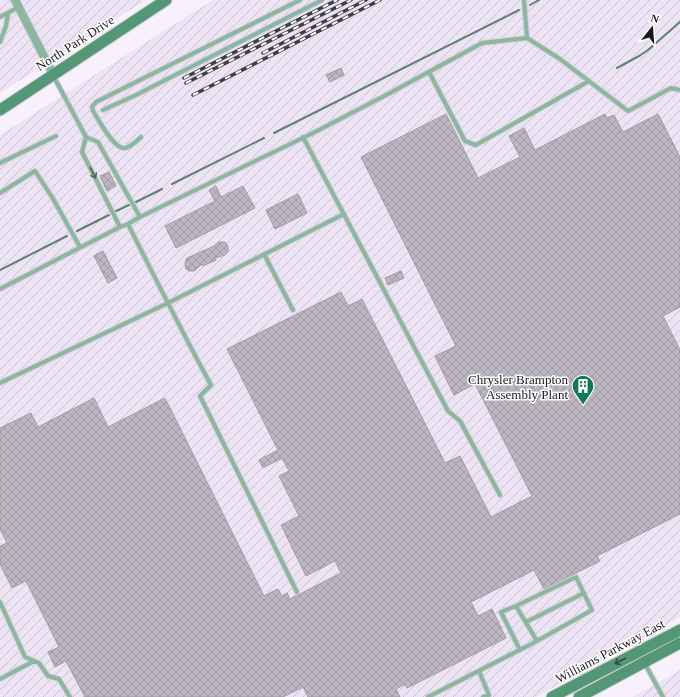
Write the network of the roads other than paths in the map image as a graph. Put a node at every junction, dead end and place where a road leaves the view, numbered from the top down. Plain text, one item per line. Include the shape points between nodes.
1 (166, 0) edge
2 (300, 0) edge
3 (322, 0) edge
4 (524, 0) edge
5 (17, 4) edge
6 (8, 13) junction
7 (0, 17) edge
8 (527, 38) junction
9 (0, 42) edge
10 (429, 72) junction
11 (53, 74) junction
12 (589, 81) junction
13 (680, 90) edge
14 (0, 110) edge
15 (103, 110) dead end
16 (56, 136) dead end
17 (86, 137) junction
18 (141, 137) dead end
19 (303, 137) junction
20 (0, 163) edge
21 (0, 192) edge
22 (344, 214) junction
23 (140, 217) junction
24 (128, 224) junction
25 (120, 227) junction
26 (80, 247) junction
27 (264, 254) junction
28 (0, 289) edge
29 (168, 303) junction
30 (293, 310) dead end
31 (0, 383) edge
32 (500, 495) dead end
33 (297, 592) dead end
34 (584, 593) junction
35 (0, 602) edge
36 (516, 606) junction
37 (526, 622) junction
38 (680, 630) edge
39 (537, 641) junction
40 (680, 643) edge
41 (520, 650) junction
42 (638, 651) junction
43 (34, 661) junction
44 (644, 662) junction
45 (478, 671) junction
46 (0, 679) edge
47 (70, 697) edge
48 (428, 697) edge
49 (484, 697) edge
50 (552, 697) edge
51 (579, 697) edge
52 (663, 697) edge

1 - 11 main road, North Park Drive
2 - 18 lane via 92,106 115,145 127,148
3 - 15 lane
4 - 8 lane
5 - 6 lane
5 - 11 street
6 - 7 lane
6 - 9 lane
8 - 10 lane via 482,43
8 - 12 lane
10 - 12 lane via 466,141 476,144
10 - 19 lane, bridge
11 - 14 main road, North Park Drive
11 - 17 lane
12 - 13 lane via 628,111 671,88
16 - 20 lane
17 - 23 lane via 98,142
17 -> 25 lane via 82,152
19 - 22 lane
19 - 23 lane
21 - 26 lane via 35,171
22 - 27 lane
22 - 32 lane via 448,411 460,421
23 - 24 lane
24 - 25 lane
24 - 29 lane
25 - 26 lane
26 - 28 lane
27 - 29 lane
27 - 30 lane
29 - 31 lane
29 - 33 lane via 211,385 200,396
34 - 36 lane via 576,577
34 - 37 lane
34 - 39 lane via 592,610
35 - 43 lane via 26,657
36 - 37 lane
36 - 41 lane via 501,612
37 - 39 lane
38 - 42 main road, Williams Parkway East
39 - 41 lane
40 - 44 main road, Williams Parkway East
41 - 45 lane
42 - 44 lane
42 -> 50 main road, Williams Parkway East
43 - 46 lane
43 - 47 lane via 39,663 48,676 59,679
44 - 51 main road, Williams Parkway East
44 - 52 lane
45 - 48 lane
45 - 49 lane via 489,694

